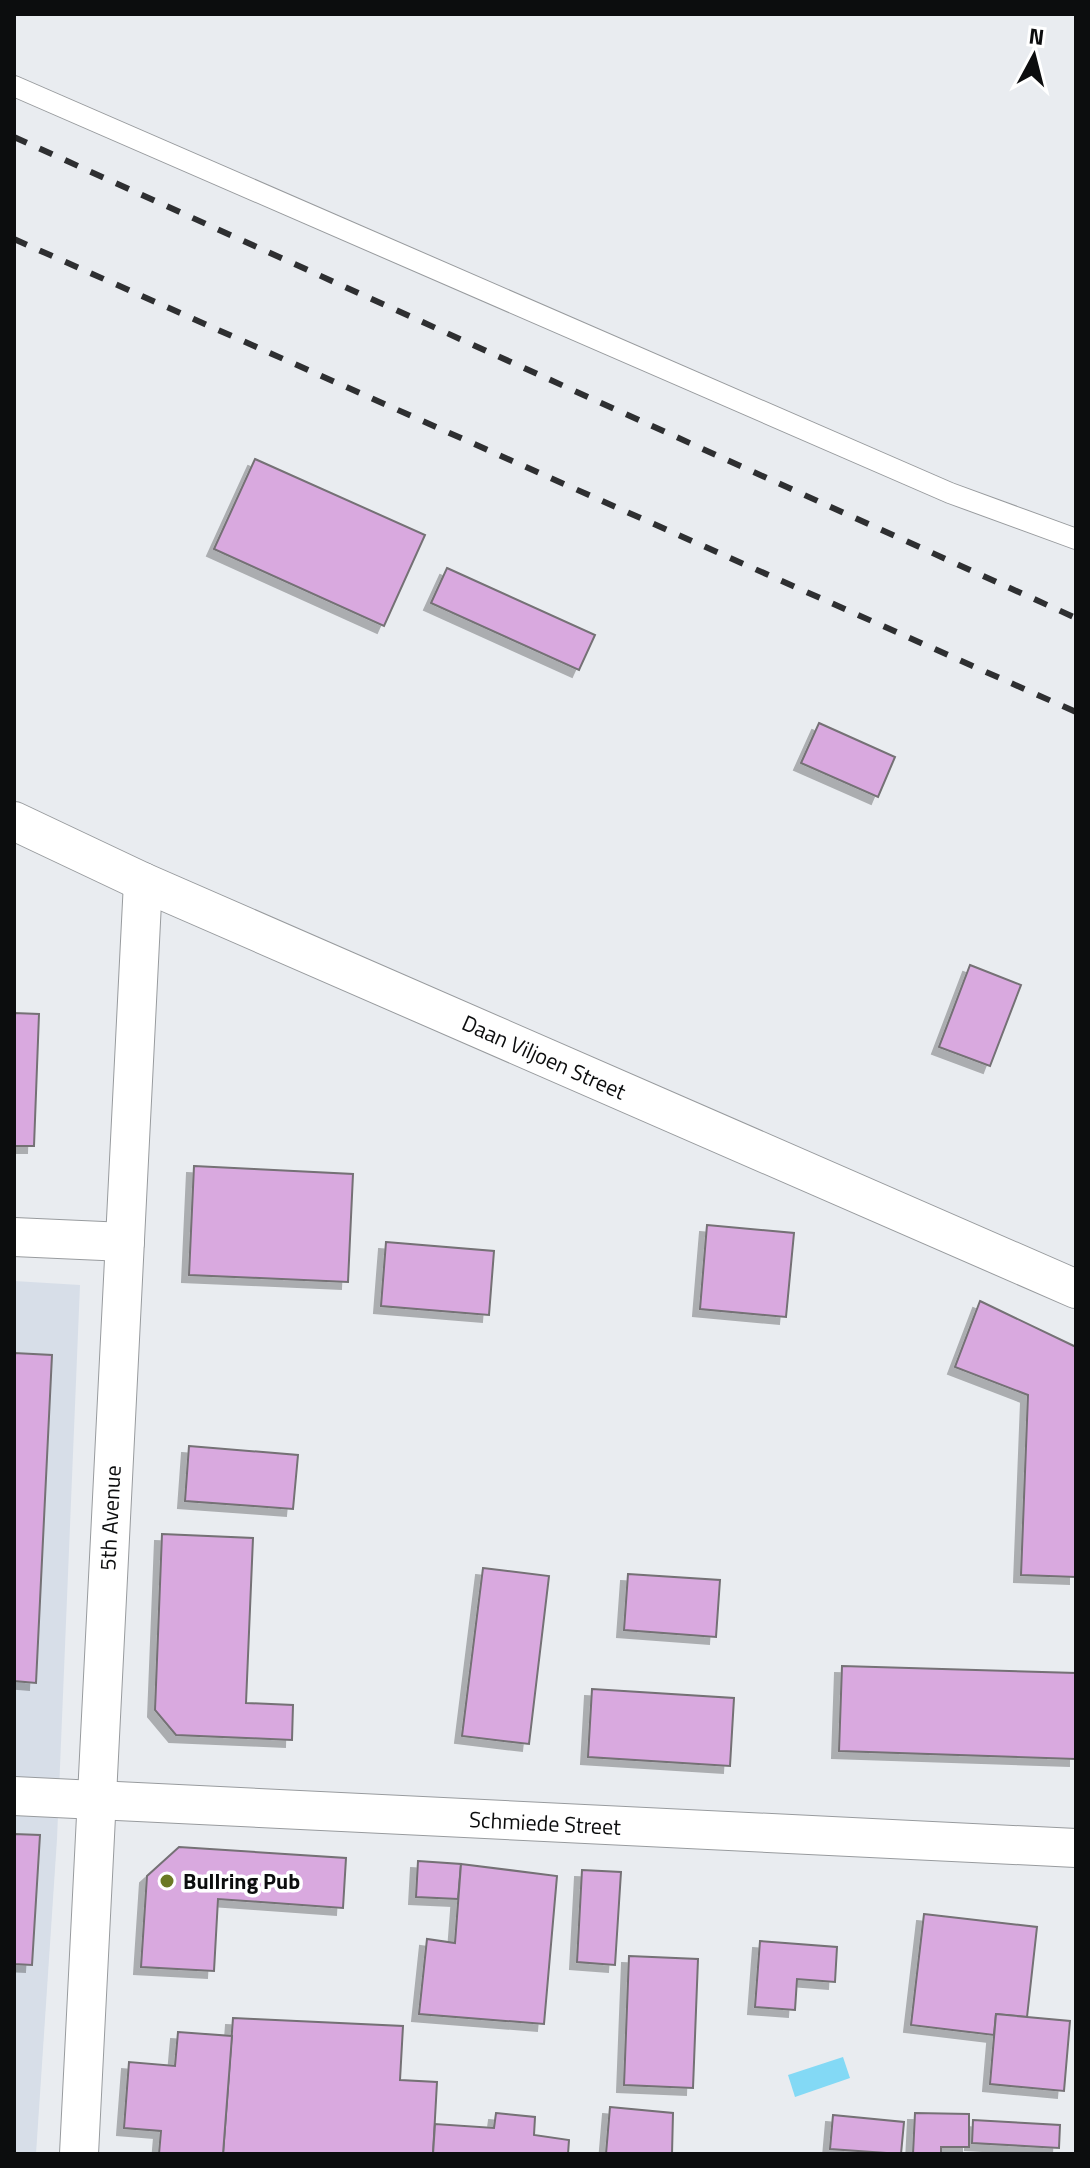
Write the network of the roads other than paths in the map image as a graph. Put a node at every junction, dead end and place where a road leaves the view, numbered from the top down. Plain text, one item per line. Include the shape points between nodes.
1 (14, 86) edge
2 (1076, 539) edge
3 (14, 821) edge
4 (143, 882) junction
5 (14, 1237) edge
6 (125, 1242) junction
7 (1076, 1289) edge
8 (14, 1796) edge
9 (96, 1801) junction
10 (1076, 1848) edge
11 (79, 2154) edge

1 - 2 lane via 950,493
3 - 4 street, Daan Viljoen Street
4 - 6 street, 5th Avenue
4 - 7 street, Daan Viljoen Street
5 - 6 street
6 - 9 street, 5th Avenue
8 - 9 street, Schmiede Street
9 - 10 street, Schmiede Street
9 - 11 street, 5th Avenue

